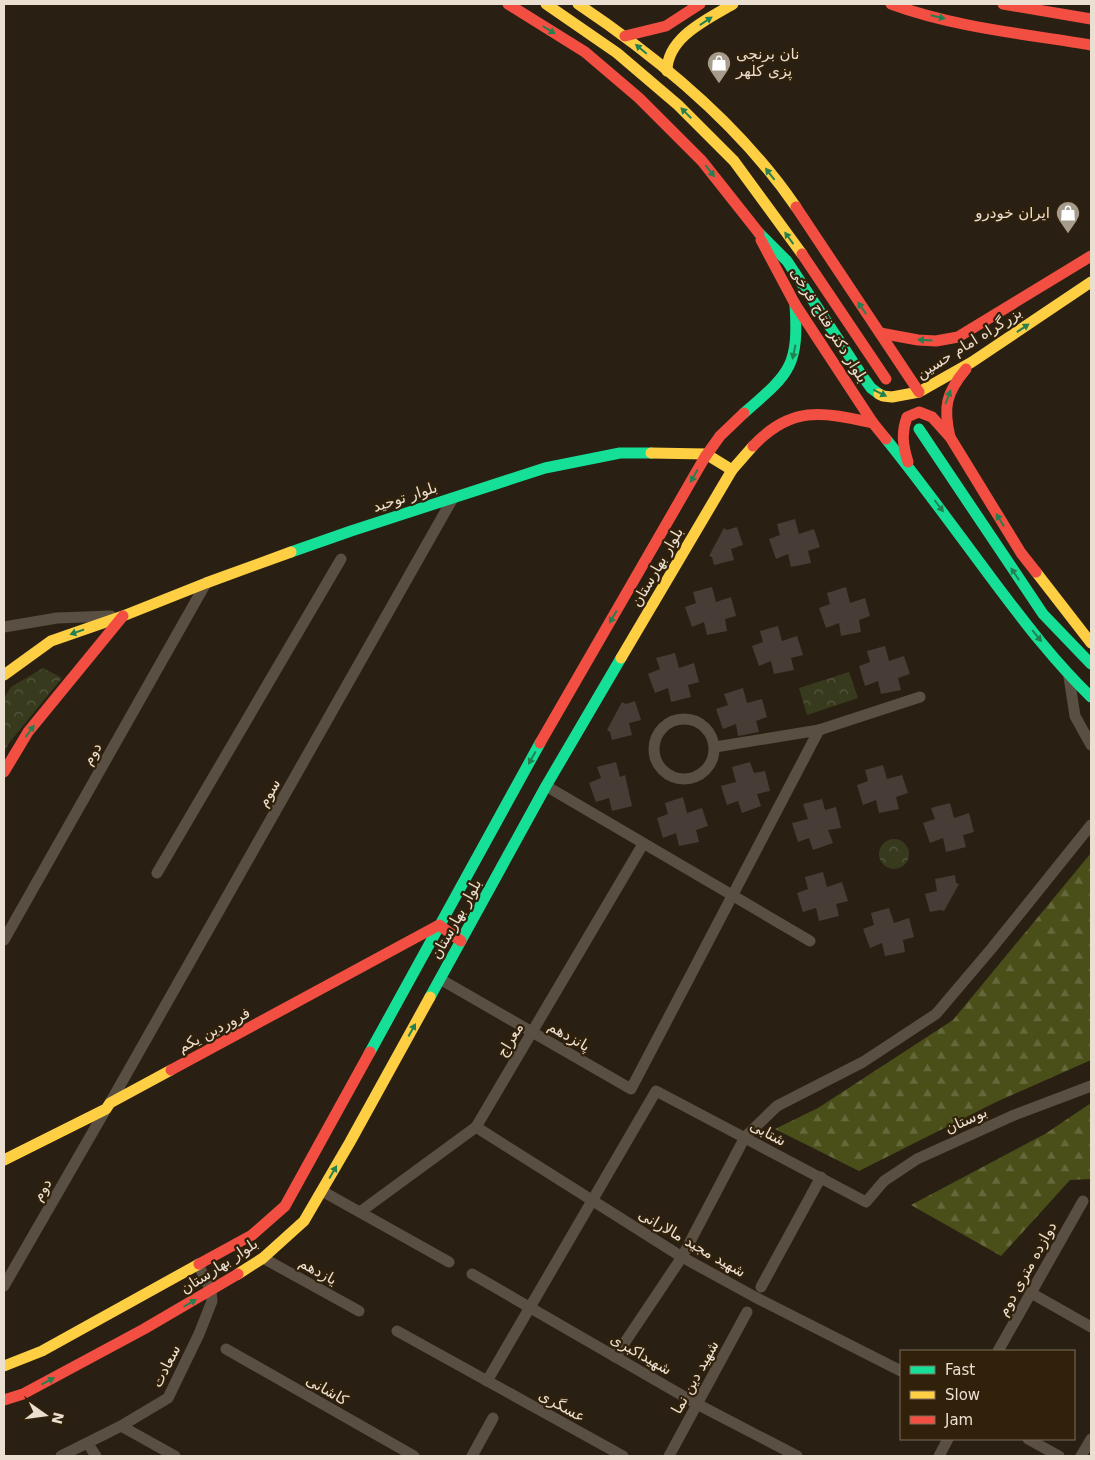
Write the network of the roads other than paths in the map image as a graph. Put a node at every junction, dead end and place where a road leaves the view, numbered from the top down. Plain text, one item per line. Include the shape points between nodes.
1 (508, 4) edge
2 (546, 4) edge
3 (578, 4) edge
4 (700, 4) edge
5 (733, 4) edge
6 (891, 4) edge
7 (1002, 4) edge
8 (1091, 19) edge
9 (625, 36) junction
10 (1091, 45) edge
11 (667, 71) junction
12 (756, 230) junction
13 (1091, 256) edge
14 (1053, 280) junction
15 (1091, 282) edge
16 (1065, 300) junction
17 (795, 304) junction
18 (880, 333) junction
19 (972, 362) junction
20 (886, 379) dead end
21 (919, 392) junction
22 (873, 423) junction
23 (919, 429) dead end
24 (950, 437) junction
25 (706, 454) junction
26 (909, 467) junction
27 (732, 470) junction
28 (453, 498) junction
29 (341, 559) dead end
30 (206, 583) junction
31 (123, 616) junction
32 (4, 627) edge
33 (1091, 643) edge
34 (1091, 664) edge
35 (4, 675) edge
36 (1068, 675) junction
37 (920, 697) dead end
38 (1091, 697) edge
39 (819, 730) junction
40 (1091, 745) edge
41 (714, 747) junction
42 (4, 772) edge
43 (546, 786) junction
44 (1091, 825) edge
45 (643, 844) junction
46 (157, 873) dead end
47 (732, 896) junction
48 (439, 925) junction
49 (4, 940) edge
50 (461, 941) junction
51 (810, 941) dead end
52 (440, 979) junction
53 (533, 1032) junction
54 (1091, 1086) edge
55 (108, 1106) junction
56 (476, 1127) junction
57 (745, 1138) junction
58 (4, 1160) edge
59 (821, 1177) junction
60 (322, 1191) junction
61 (1083, 1201) dead end
62 (593, 1202) junction
63 (866, 1202) joint
64 (360, 1212) junction
65 (682, 1257) junction
66 (263, 1258) junction
67 (449, 1262) dead end
68 (198, 1264) junction
69 (472, 1274) dead end
70 (4, 1286) edge
71 (761, 1287) dead end
72 (211, 1291) junction
73 (1031, 1293) junction
74 (531, 1307) junction
75 (359, 1311) dead end
76 (747, 1312) dead end
77 (1091, 1327) edge
78 (397, 1331) dead end
79 (226, 1349) dead end
80 (999, 1350) edge
81 (616, 1357) junction
82 (4, 1366) edge
83 (900, 1370) edge
84 (487, 1381) junction
85 (4, 1400) edge
86 (697, 1404) junction
87 (493, 1418) dead end
88 (121, 1426) junction
89 (1091, 1438) edge
90 (947, 1440) edge
91 (1030, 1440) edge
92 (88, 1444) junction
93 (61, 1456) edge
94 (96, 1456) edge
95 (174, 1456) edge
96 (414, 1456) edge
97 (472, 1456) edge
98 (623, 1456) edge
99 (669, 1456) edge
100 (797, 1456) edge
101 (938, 1456) edge
102 (1059, 1456) edge
103 (1081, 1456) edge

1 -> 12 main road, بلوار دکتر فتاح فرخی via 585,52 639,98 702,161
20 -> 2 main road via 734,161 678,105 617,53
3 - 9 main road
4 - 9 main road via 666,26
11 -> 5 main road via 668,59 683,38
6 -> 10 main road via 975,26
7 - 8 main road
11 -> 9 main road
18 -> 11 main road via 792,202 745,142
12 - 17 main road, بلوار دکتر فتاح فرخی
12 -> 21 main road, بزرگراه امام حسین via 787,261 871,388 892,398
13 - 14 main road, بزرگراه امام حسین
14 - 16 main road
14 -> 18 main road, بزرگراه امام حسین via 958,336 936,341
15 - 16 main road, بزرگراه امام حسین
19 -> 16 main road, بزرگراه امام حسین
17 - 22 main road, بلوار دکتر فتاح فرخی
17 -> 25 main road, بلوار بهارستان via 798,326 790,368 780,383 721,435
18 - 21 main road
19 - 21 main road, بزرگراه امام حسین
24 -> 19 main road via 946,401 953,385
22 - 26 main road, بلوار دکتر فتاح فرخی
22 - 27 main road, بلوار بهارستان via 837,416 787,418 752,446
34 -> 23 main road via 1043,614
24 - 26 main road via 932,417 919,412 907,417 902,427 902,442
33 -> 24 main road via 1021,553
25 - 27 main road
25 - 28 main road, بلوار توحید via 620,454 544,468
25 -> 48 main road, بلوار بهارستان via 534,752
26 -> 36 main road, بلوار دکتر فتاح فرخی
27 - 43 main road, بلوار بهارستان
28 - 30 main road, بلوار توحید
28 - 55 street, سوم
29 - 46 street
30 - 31 main road, بلوار توحید
30 - 49 street, دوم
31 - 32 street via 57,618
31 -> 35 main road, بلوار توحید via 51,641
42 -> 31 main road, بلوار توحید via 28,732
36 - 38 main road, بلوار دکتر فتاح فرخی
36 - 40 street via 1075,716
37 - 39 street
39 - 41 street
39 - 47 street
41 - 41 street via 709,767 702,774 683,780 664,772 655,755 655,745 663,728 681,719 700,723 707,729
43 - 45 street
43 - 50 main road, بلوار بهارستان
44 - 57 street via 936,1014 863,1062 777,1106
45 - 47 street
45 - 53 street, معراج
47 - 51 street
47 - 53 street, پانزدهم via 631,1088
48 - 50 main road
48 - 55 main road, فروردین یکم
48 - 68 main road, بلوار بهارستان via 284,1206 252,1235
50 - 52 main road, بلوار بهارستان
52 - 53 street, پانزدهم
60 -> 52 main road, بلوار بهارستان
53 - 56 street, معراج
54 - 63 street, بوستان via 1012,1116 917,1159 884,1180
55 - 58 main road, فروردین یکم
55 - 70 street, دوم
56 - 62 street, شهید مجید مالارانی
56 - 64 street, معراج
57 - 59 street, شتابی
57 - 62 street, شتابی via 656,1092
57 - 65 street
59 - 63 street, شتابی
59 - 71 street
60 - 64 street
60 - 66 main road, بلوار بهارستان via 304,1221
61 - 73 street, دوازده متری دوم
62 - 65 street, شهید مجید مالارانی
62 - 74 street
64 - 67 street
65 - 81 street
65 - 83 street, شهید مجید مالارانی
66 - 72 main road, بلوار بهارستان
66 - 75 street, یازدهم
68 - 72 street
68 - 82 main road, بلوار بهارستان via 42,1351
69 - 74 street, شهیداکبری
85 -> 72 main road, بلوار بهارستان via 24,1394
72 - 88 street, سعادت via 212,1301 202,1326 168,1398
73 - 77 street
73 - 80 street, دوازده متری دوم
74 - 81 street, شهیداکبری
74 - 84 street
76 - 86 street, شهید دین نما
78 - 84 street
79 - 96 street, کاشانی
81 - 86 street, شهیداکبری
84 - 98 street, عسگری
86 - 99 street, شهید دین نما
86 - 100 street, شهیداکبری
87 - 97 street
88 - 92 street, سعادت
88 - 95 street
89 - 103 street
90 - 101 street
91 - 102 street
92 - 93 street, سعادت
92 - 94 street

